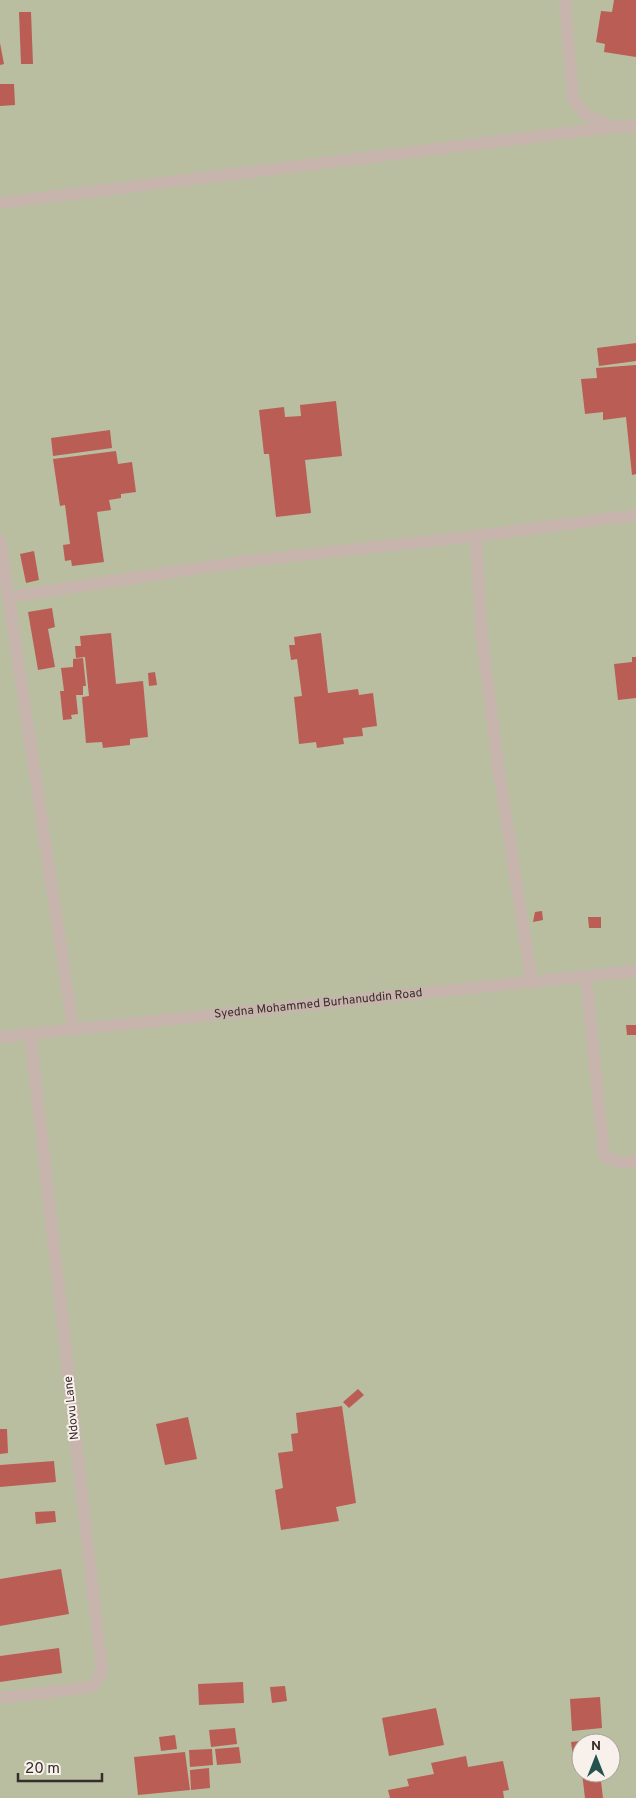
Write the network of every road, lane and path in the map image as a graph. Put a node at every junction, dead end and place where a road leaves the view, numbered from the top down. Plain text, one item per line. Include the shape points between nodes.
1 (565, 0) edge
2 (636, 126) edge
3 (614, 127) junction
4 (0, 204) edge
5 (636, 515) edge
6 (476, 536) junction
7 (0, 540) edge
8 (8, 597) junction
9 (636, 971) edge
10 (586, 977) junction
11 (532, 983) junction
12 (73, 1028) junction
13 (30, 1033) junction
14 (0, 1037) edge
15 (636, 1161) edge
16 (0, 1698) edge

1 - 3 street via 573,99 587,116
2 - 3 street
3 - 4 street
5 - 6 street
6 - 8 street via 247,561
6 - 11 street via 484,648 498,765
7 - 8 street
8 - 12 street
9 - 10 street, Syedna Mohammed Burhanuddin Road
10 - 11 street, Syedna Mohammed Burhanuddin Road
10 - 15 street via 604,1156 621,1163
11 - 12 street, Syedna Mohammed Burhanuddin Road
12 - 13 street, Syedna Mohammed Burhanuddin Road
13 - 14 street, Syedna Mohammed Burhanuddin Road
13 - 16 street, Ndovu Lane via 102,1671 91,1687

